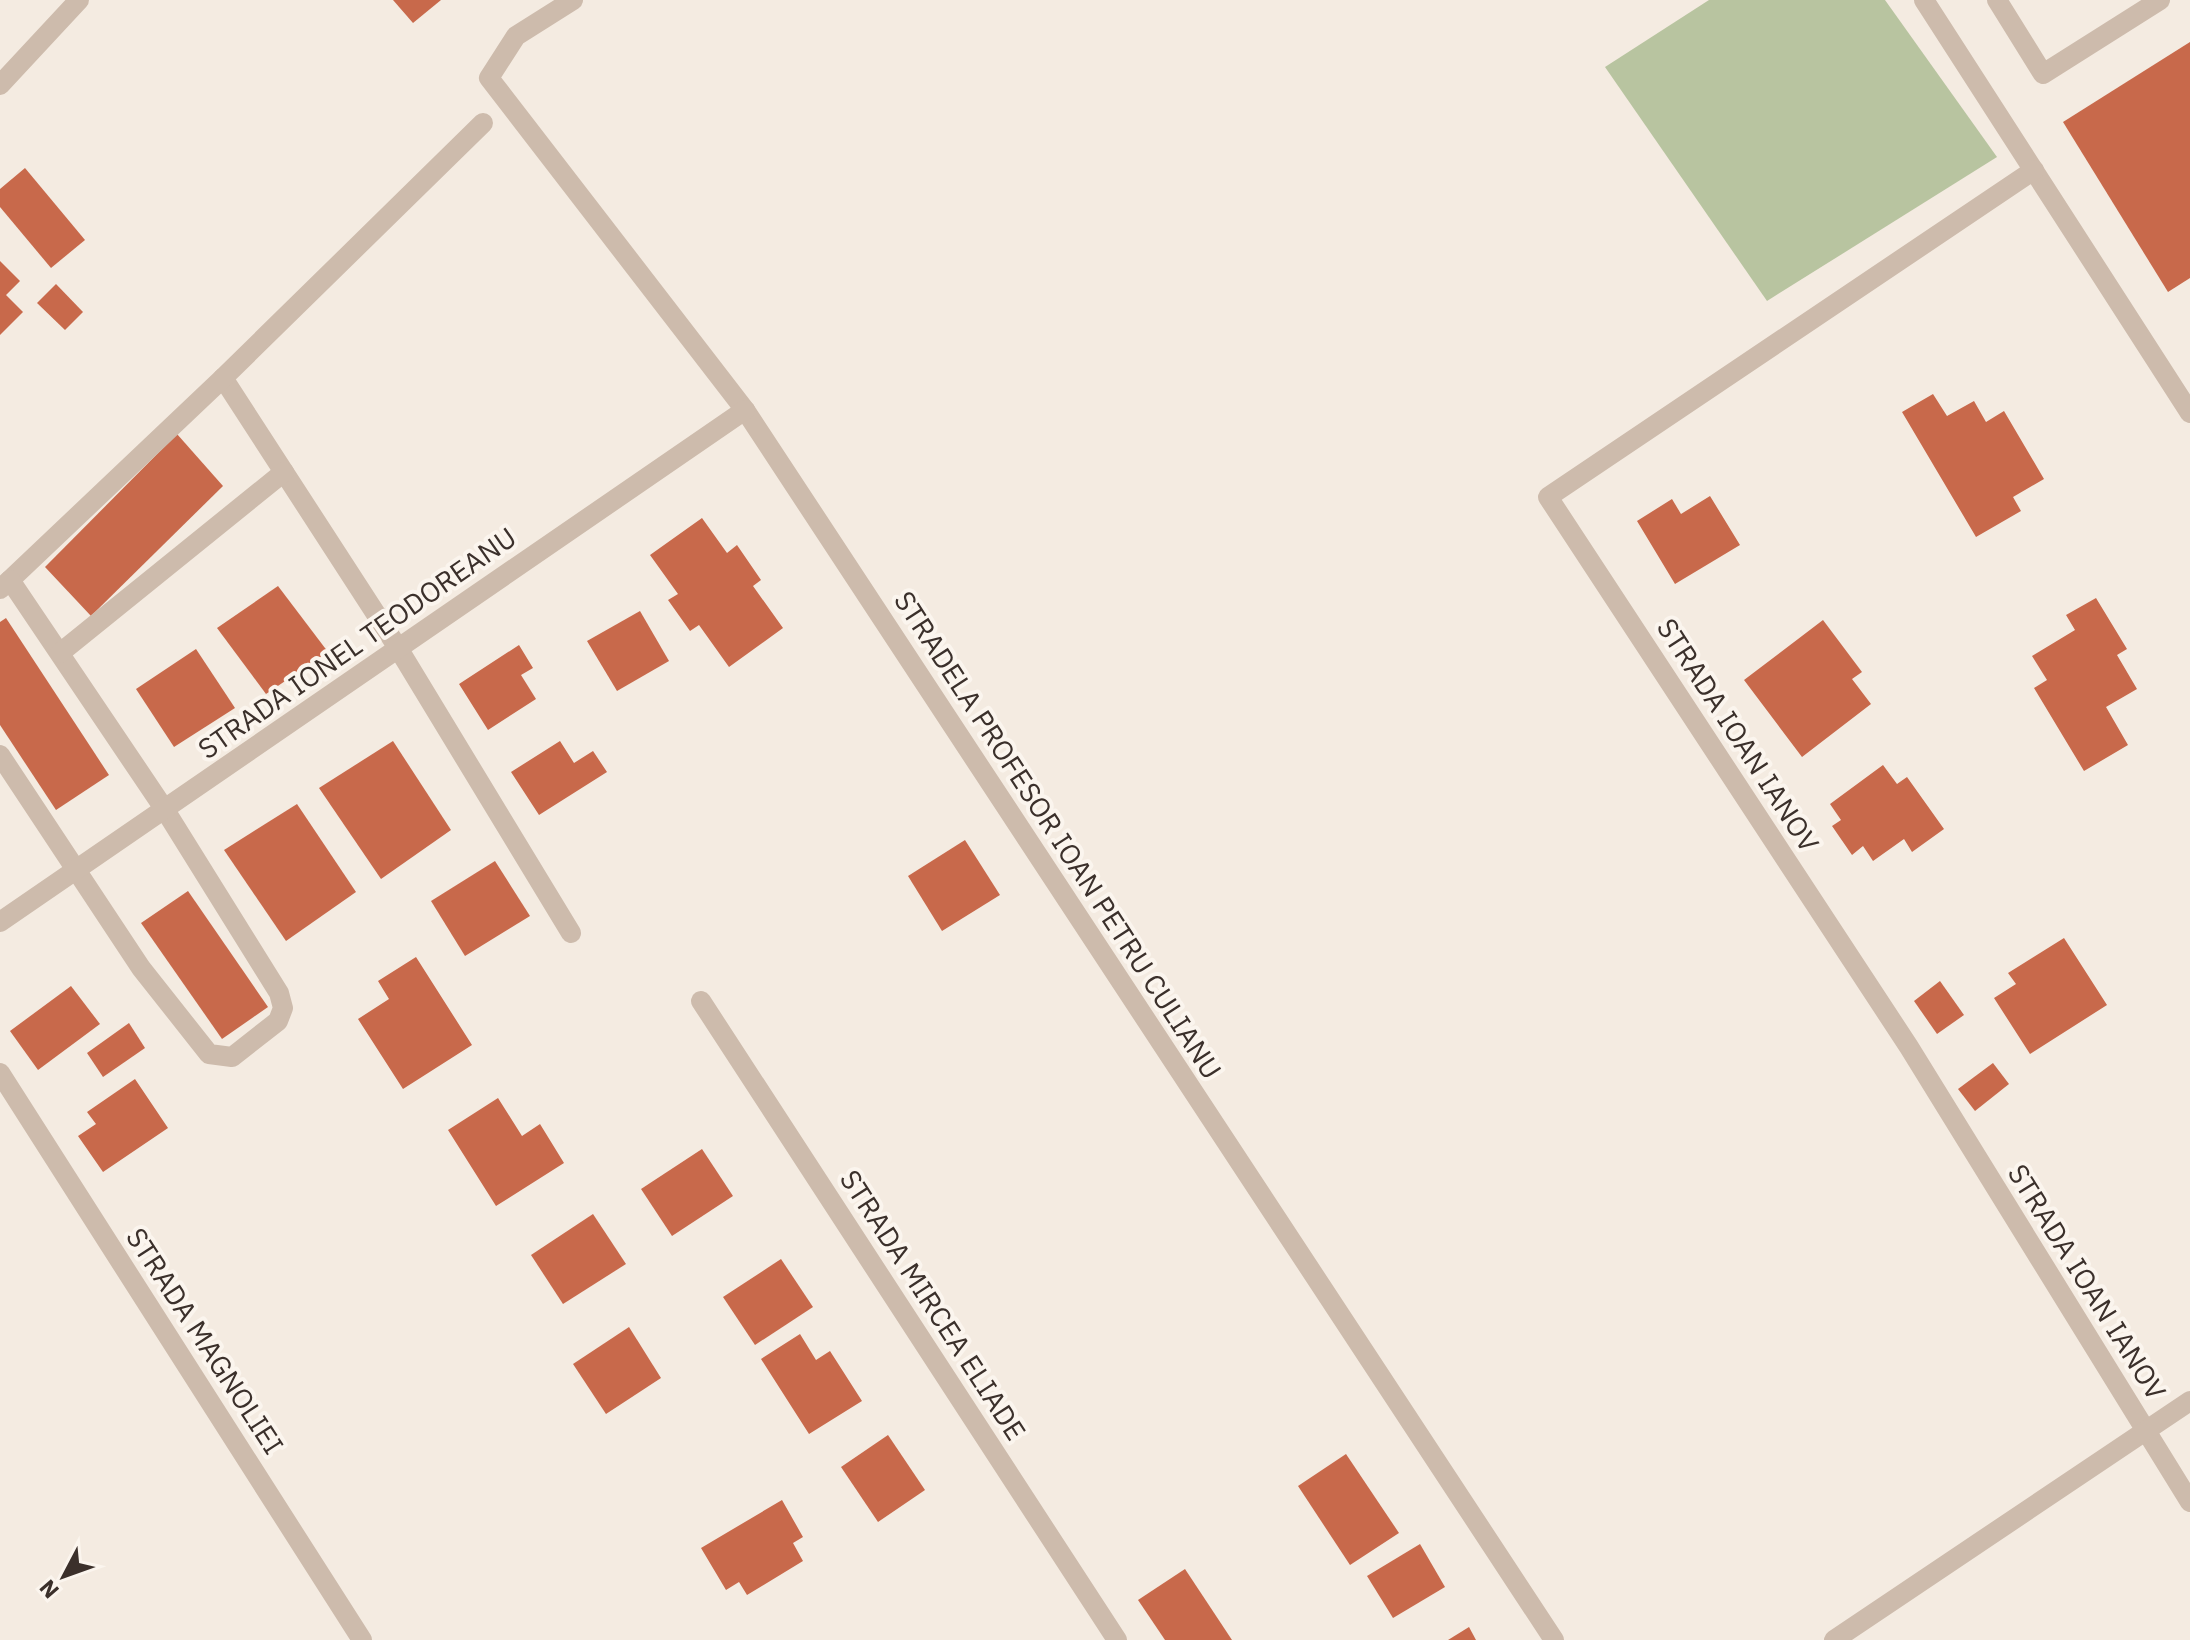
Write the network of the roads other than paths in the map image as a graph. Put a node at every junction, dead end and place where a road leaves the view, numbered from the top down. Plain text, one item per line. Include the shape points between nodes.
1 (79, 0) edge
2 (573, 0) edge
3 (1924, 0) edge
4 (1997, 0) edge
5 (2160, 0) edge
6 (0, 85) edge
7 (483, 123) dead end
8 (2034, 170) junction
9 (223, 378) junction
10 (745, 410) junction
11 (2190, 413) edge
12 (284, 472) junction
13 (5, 585) edge
14 (398, 648) junction
15 (60, 653) junction
16 (0, 755) edge
17 (165, 810) junction
18 (74, 871) junction
19 (0, 922) edge
20 (571, 933) dead end
21 (701, 1001) dead end
22 (0, 1073) edge
23 (2190, 1401) edge
24 (2146, 1431) junction
25 (2190, 1502) edge
26 (362, 1640) edge
27 (1117, 1640) edge
28 (1554, 1640) edge
29 (1834, 1640) edge

1 - 6 street
2 - 10 street, STRADELA PROFESOR IOAN PETRU CULIANU via 516,36 489,78
3 - 8 street
4 - 5 street via 2043,74
7 - 9 street
8 - 11 street
8 - 24 street, STRADA IOAN IANOV via 1548,497 1909,1047
9 - 12 street
9 - 13 street
10 - 14 street, STRADA IONEL TEODOREANU
10 - 28 street, STRADELA PROFESOR IOAN PETRU CULIANU
12 - 14 street
12 - 15 street
13 - 15 street
14 - 17 street, STRADA IONEL TEODOREANU
14 - 20 street
15 - 17 street
16 - 18 street
17 - 18 street, STRADA IONEL TEODOREANU
17 - 18 street via 279,993 283,1008 278,1021 232,1057 209,1054 192,1036
18 - 19 street, STRADA IONEL TEODOREANU
21 - 27 street, STRADA MIRCEA ELIADE
22 - 26 street, STRADA MAGNOLIEI
23 - 24 street
24 - 25 street, STRADA IOAN IANOV
24 - 29 street

